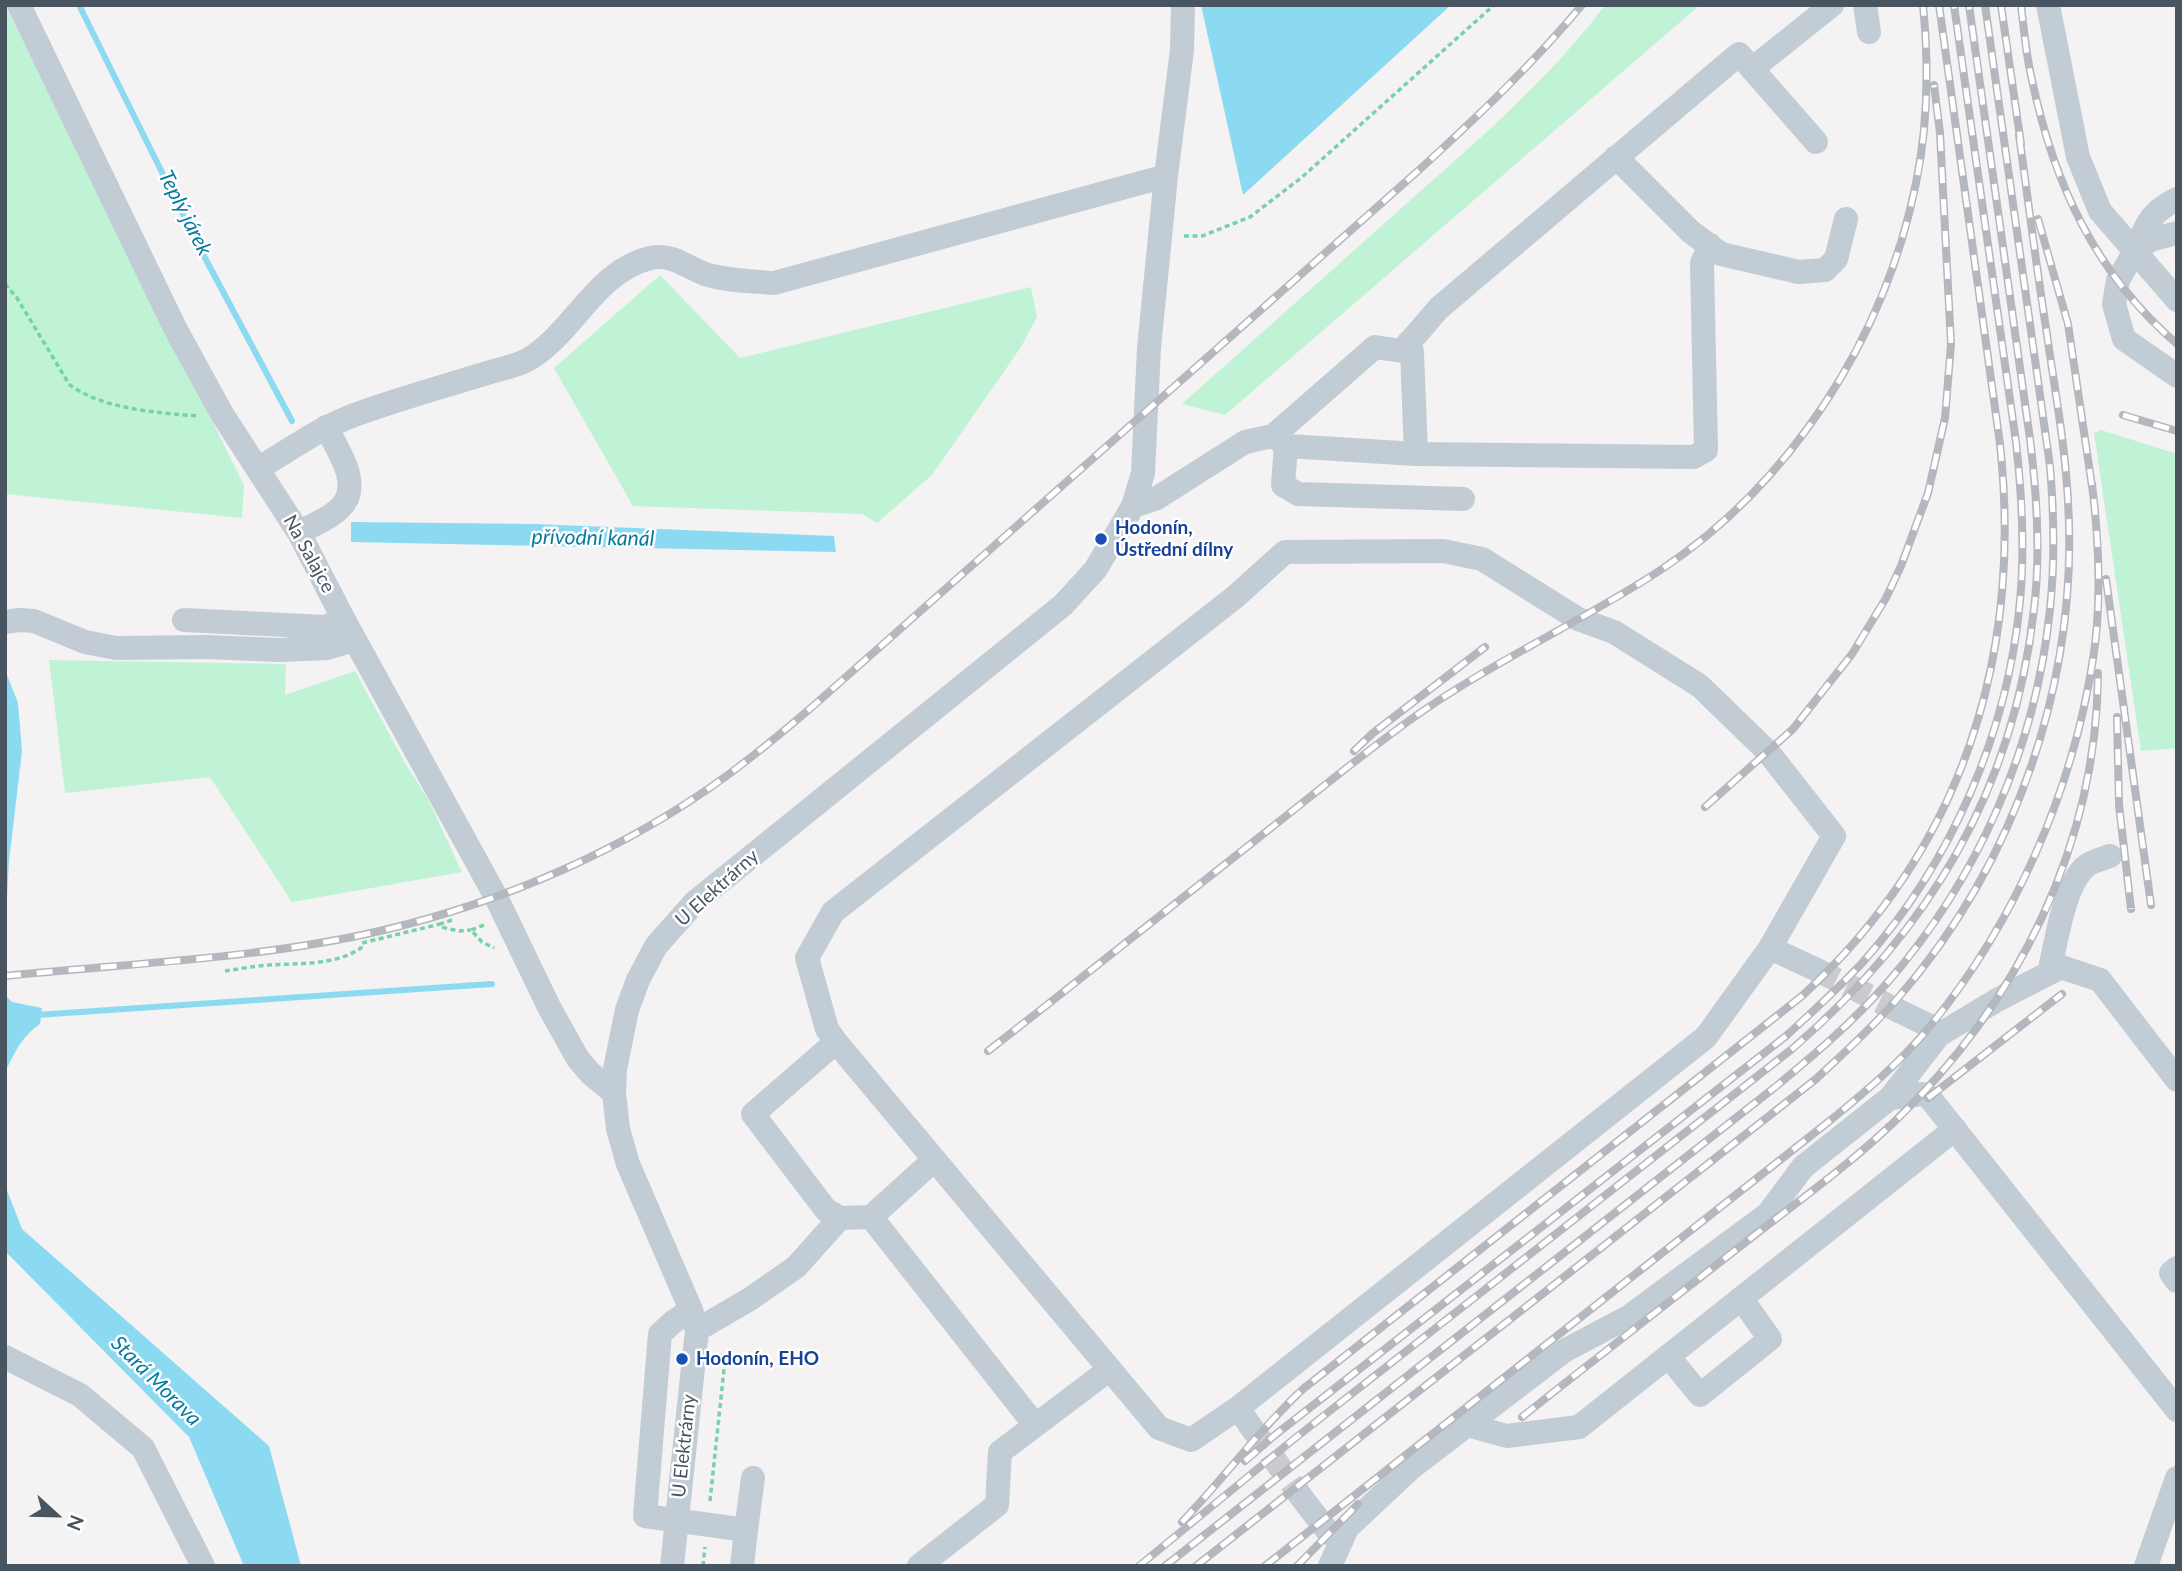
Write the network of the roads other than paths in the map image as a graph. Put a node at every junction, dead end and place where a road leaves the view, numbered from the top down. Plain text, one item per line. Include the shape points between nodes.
1 (19, 5) edge
2 (1183, 5) edge
3 (1832, 5) edge
4 (1865, 5) edge
5 (2048, 5) edge
6 (1869, 32) dead end
7 (1752, 69) junction
8 (1816, 142) dead end
9 (1616, 157) junction
10 (1166, 176) junction
11 (2177, 199) edge
12 (1846, 219) dead end
13 (2177, 233) edge
14 (1710, 246) junction
15 (2135, 251) junction
16 (2177, 300) edge
17 (1409, 342) junction
18 (2177, 376) edge
19 (326, 427) junction
20 (1279, 440) junction
21 (1416, 454) junction
22 (259, 468) junction
23 (1463, 499) dead end
24 (1133, 506) junction
25 (299, 533) junction
26 (12, 621) edge
27 (350, 630) junction
28 (206, 647) junction
29 (2110, 856) dead end
30 (1770, 948) junction
31 (1815, 969) tunnel mouth
32 (2049, 973) junction
33 (1903, 1013) tunnel mouth
34 (1940, 1035) junction
35 (836, 1042) junction
36 (2177, 1080) edge
37 (614, 1093) junction
38 (1890, 1098) junction
39 (1955, 1129) junction
40 (934, 1160) junction
41 (871, 1217) junction
42 (840, 1218) junction
43 (2177, 1268) edge
44 (2177, 1281) edge
45 (1741, 1298) junction
46 (694, 1320) junction
47 (1668, 1356) junction
48 (5, 1357) edge
49 (1110, 1369) junction
50 (2177, 1410) edge
51 (1467, 1425) junction
52 (1035, 1426) junction
53 (753, 1478) dead end
54 (2177, 1478) edge
55 (1302, 1498) tunnel mouth
56 (677, 1519) junction
57 (746, 1530) junction
58 (1342, 1539) junction
59 (950, 1541) junction
60 (203, 1566) edge
61 (672, 1566) edge
62 (742, 1566) edge
63 (919, 1566) edge
64 (951, 1566) edge
65 (1330, 1566) edge
66 (2146, 1566) edge

1 - 22 street, Na Salajce via 176,328 222,414
2 - 10 street, U Elektrárny
3 - 7 street
4 - 6 street
5 - 15 street via 2078,157 2100,211
7 - 8 street
7 - 9 street via 1739,54
9 - 14 street
9 - 17 street via 1439,308
10 - 19 street via 774,283 727,279 665,257 651,258 600,286 559,335 528,360
10 - 24 street, U Elektrárny via 1149,348 1143,473
11 - 15 street via 2149,218
12 - 14 street via 1836,259 1825,271 1799,272 1721,254
13 - 15 street via 2150,240
14 - 21 street via 1702,263 1706,450 1694,457
15 - 16 street
15 - 18 street via 2115,288 2123,339
17 - 20 street via 1402,351 1375,347
17 - 21 street
19 - 22 street
19 - 25 street via 347,470 350,491 342,506
20 - 21 street
20 - 23 street via 1283,485 1298,494
20 - 24 street via 1245,442 1157,498
22 - 25 street, Na Salajce
24 - 37 street, U Elektrárny via 1095,570 1063,605 695,902 671,928 638,979 627,1010
25 - 27 street, Na Salajce
26 - 28 street via 34,621 85,642 116,648
27 - 28 street via 327,648
27 - 28 street via 196,621
27 - 37 street, Na Salajce via 496,897 578,1059
29 - 32 street via 2086,865 2072,882
30 - 31 street
30 - 35 street via 1834,836 1768,752 1700,686 1614,632 1578,619 1482,559 1443,551 1285,552 1235,597 833,912 807,958 827,1029
30 - 49 street via 1706,1037 1243,1416 1191,1440 1159,1428
32 - 34 street
32 - 36 street via 2062,967 2100,980
33 - 34 street
34 - 38 street
35 - 40 street
35 - 42 street via 753,1114 826,1210
37 - 46 street, U Elektrárny via 628,1164
38 - 39 street via 1929,1097
38 - 51 street via 1803,1167 1768,1214 1630,1316 1564,1351
39 - 45 street
39 - 50 street
40 - 41 street
40 - 49 street
41 - 42 street
41 - 52 street
42 - 46 street via 796,1267 750,1299
43 - 44 street via 2171,1273
45 - 47 street
45 - 47 street via 1770,1339 1700,1395
46 - 56 street, U Elektrárny
46 - 56 street via 673,1322 660,1334 645,1516
47 - 51 street via 1579,1427 1507,1436
48 - 60 street via 80,1395 143,1448
49 - 52 street
51 - 58 street via 1411,1468 1347,1528
52 - 59 street via 1000,1452 997,1505
53 - 57 street
54 - 66 street
55 - 58 street via 1329,1533
56 - 57 street
56 - 61 street, U Elektrárny
57 - 62 street
58 - 65 street
59 - 63 street
59 - 64 street

